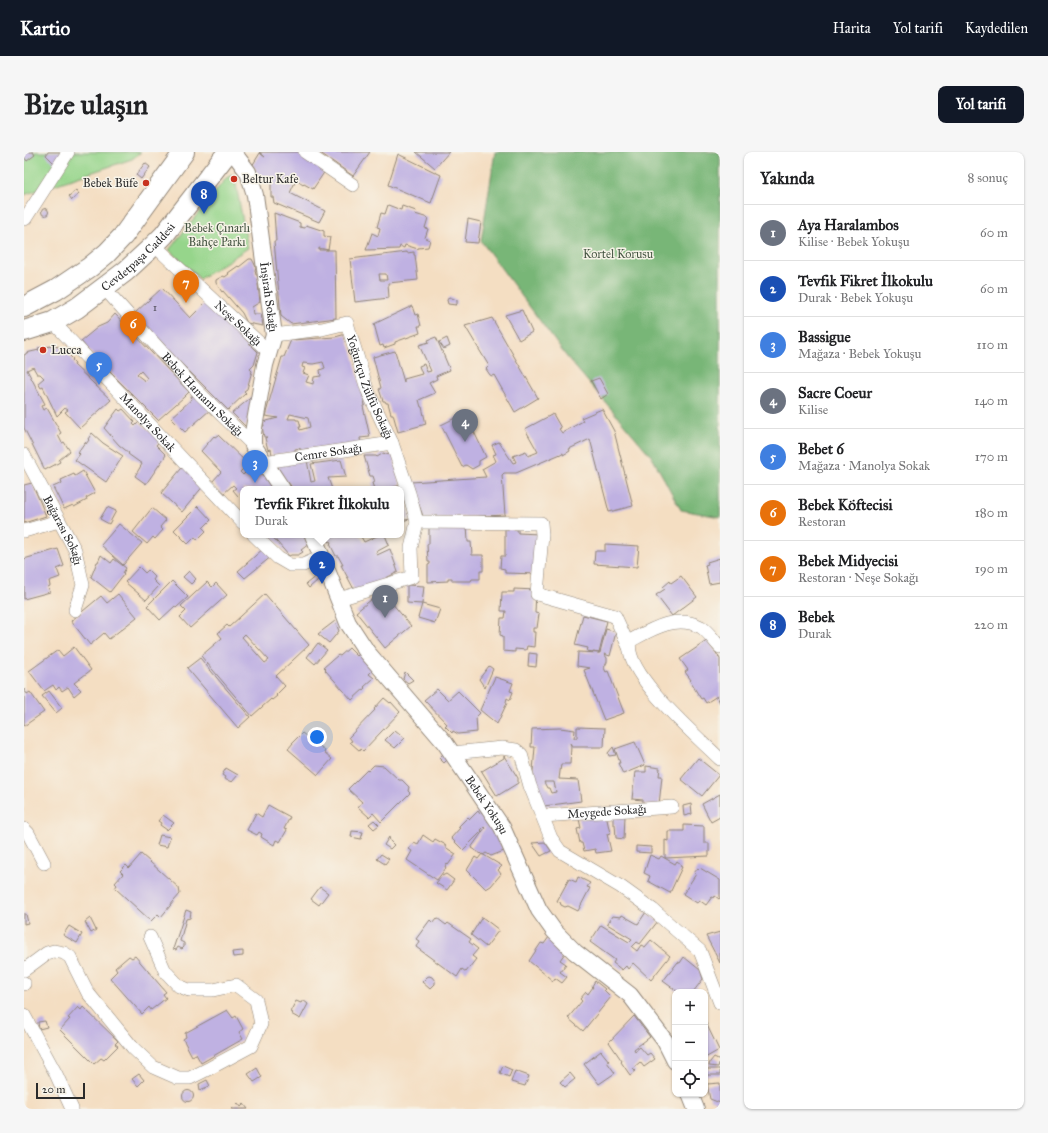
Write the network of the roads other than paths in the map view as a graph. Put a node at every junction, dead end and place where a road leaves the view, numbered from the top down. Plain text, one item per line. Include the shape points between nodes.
1 (68, 152) edge
2 (184, 152) edge
3 (228, 152) edge
4 (233, 152) edge
5 (305, 152) edge
6 (353, 185) dead end
7 (139, 215) junction
8 (25, 219) dead end
9 (159, 240) junction
10 (90, 267) junction
11 (104, 288) junction
12 (24, 307) edge
13 (53, 322) junction
14 (24, 331) edge
15 (274, 335) junction
16 (269, 352) junction
17 (392, 443) junction
18 (253, 446) junction
19 (24, 455) edge
20 (264, 462) junction
21 (280, 486) edge
22 (240, 520) edge
23 (59, 521) junction
24 (417, 522) junction
25 (24, 532) edge
26 (257, 538) edge
27 (314, 538) edge
28 (322, 557) junction
29 (339, 599) junction
30 (75, 610) dead end
31 (629, 647) junction
32 (720, 647) edge
33 (452, 753) junction
34 (720, 759) edge
35 (672, 807) dead end
36 (543, 816) junction
37 (24, 828) edge
38 (44, 863) dead end
39 (150, 937) dead end
40 (24, 970) edge
41 (720, 1003) edge
42 (24, 1015) edge
43 (672, 1055) edge
44 (683, 1097) edge
45 (691, 1097) edge
46 (72, 1109) edge
47 (685, 1109) edge
48 (696, 1109) edge

1 - 8 street
2 - 7 main road, Cevdetpaşa Caddesi
3 - 9 main road, Cevdetpaşa Caddesi
4 - 15 street, İnşirah Sokağı via 248,172 255,195
5 - 6 street
7 - 9 main road via 141,226
7 - 10 main road, Cevdetpaşa Caddesi via 107,253
9 - 11 main road, Cevdetpaşa Caddesi
9 - 16 street, Neşe Sokağı
10 - 11 main road
10 - 12 main road, Cevdetpaşa Caddesi via 56,290
11 - 13 main road, Cevdetpaşa Caddesi
11 - 18 street, Bebek Hamamı Sokağı via 200,394
13 - 14 main road, Cevdetpaşa Caddesi
13 - 22 street, Manolya Sokak
15 - 16 street, İnşirah Sokağı
15 - 17 street, Yoğurtçu Zülfü Sokağı via 347,323 368,389
16 - 18 street, İnşirah Sokağı via 253,433
17 - 20 street, Cemre Sokağı
17 - 24 street, Yoğurtçu Zülfü Sokağı
18 - 20 street
19 - 23 street, Bağarası Sokağı
20 - 21 street
23 - 25 street
23 - 30 street, Bağarası Sokağı via 75,550 83,586
24 - 29 street via 411,548 412,577
24 - 31 street via 541,523 537,594 615,616
26 - 28 street via 290,566 303,565
27 - 28 street, Bebek Yokuşu
28 - 29 street, Bebek Yokuşu
29 - 33 street, Bebek Yokuşu via 348,622 367,652
31 - 32 street via 630,641 657,626 687,622 702,627
31 - 34 street via 638,670 650,689
33 - 36 street via 502,748 516,750 521,754 530,786
33 - 43 street, Bebek Yokuşu via 502,827 539,910 554,931 575,952 630,995 665,1041
35 - 36 street, Meygede Sokağı
36 - 41 street via 551,838 560,851 647,905 700,951
37 - 38 street
39 - 40 street via 165,971 179,986 189,990 207,990 236,985 256,1000 261,1024 251,1046 190,1078 178,1078 153,1067 134,1048 88,993 70,957 54,951 47,953
42 - 46 street
44 - 47 street
45 - 48 street

